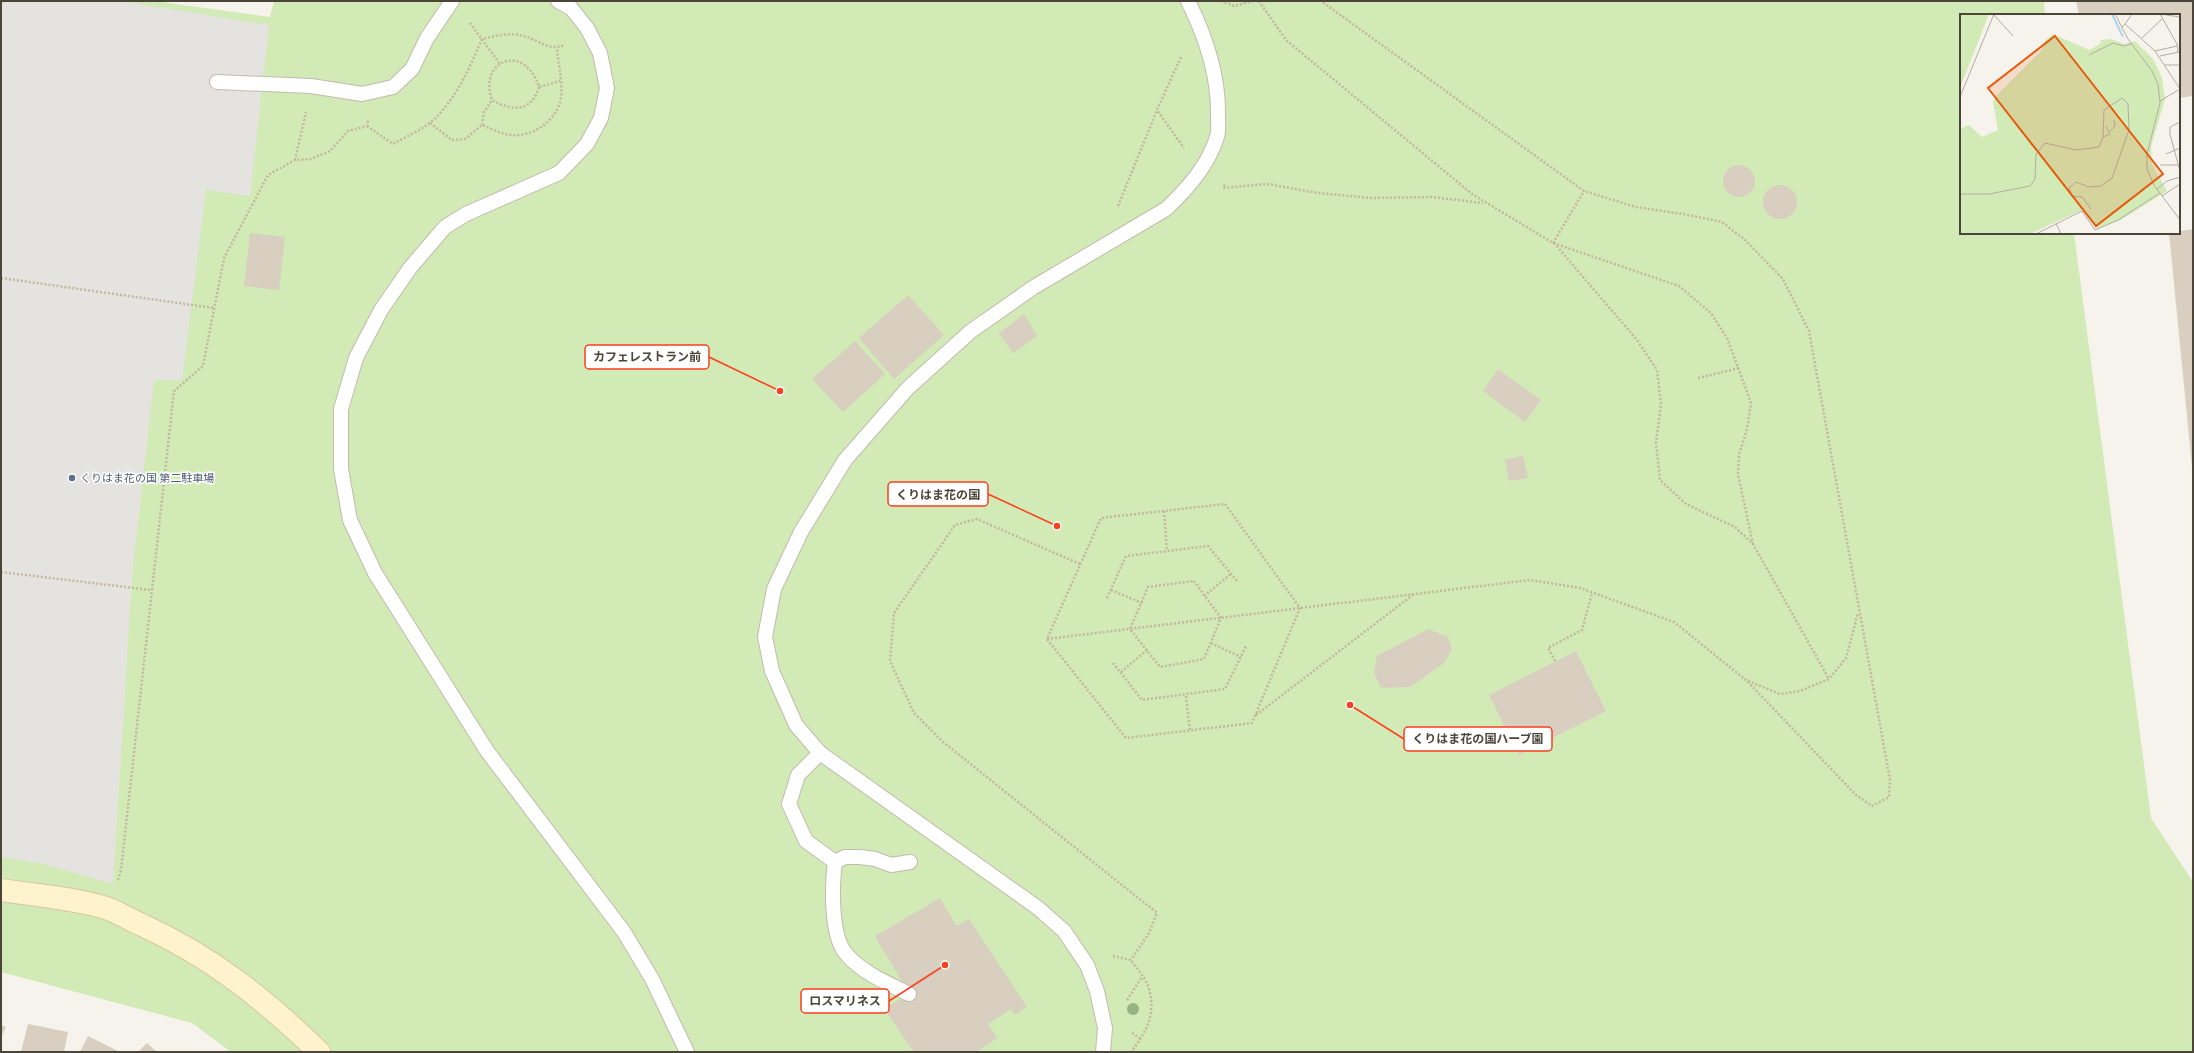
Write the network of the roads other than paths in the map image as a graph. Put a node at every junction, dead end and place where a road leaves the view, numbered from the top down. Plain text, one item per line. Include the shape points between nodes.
1 (452, 1) edge
2 (558, 1) edge
3 (1188, 1) edge
4 (217, 82) dead end
5 (820, 753) junction
6 (835, 862) junction
7 (910, 862) dead end
8 (1, 890) edge
9 (908, 994) dead end
10 (319, 1052) edge
11 (687, 1052) edge
12 (1103, 1052) edge

1 - 4 lane via 427,38 412,69 393,87 362,94 311,86
2 - 11 lane via 571,8 587,28 600,53 607,88 601,118 587,144 559,173 466,214 445,227 410,268 381,310 356,358 341,409 341,469 350,520 375,573 487,751 624,932 652,979
3 - 5 lane via 1213,62 1219,93 1218,136 1200,171 1183,193 1166,209 1034,287 971,331 908,388 845,460 801,532 774,589 765,637 772,671 796,725
5 - 6 lane via 798,775 789,804 806,841
5 - 12 lane via 1038,908 1064,931 1087,965 1097,991 1106,1028
6 - 7 lane via 845,857 875,859 891,865
6 - 9 lane via 832,886 834,914 845,954 863,969
8 - 10 street via 106,908 174,940 234,977 282,1016

